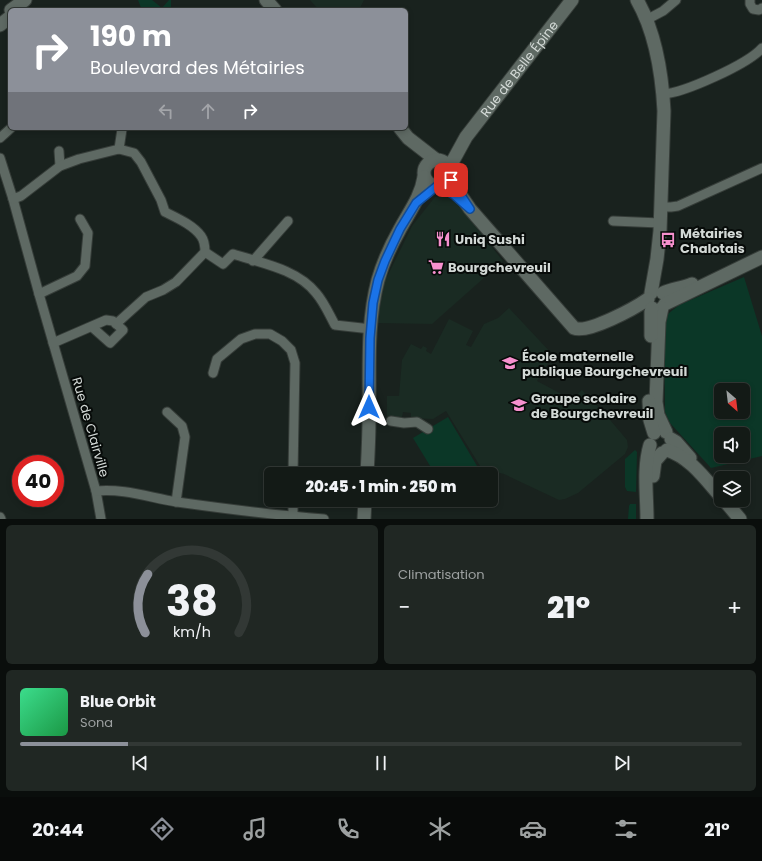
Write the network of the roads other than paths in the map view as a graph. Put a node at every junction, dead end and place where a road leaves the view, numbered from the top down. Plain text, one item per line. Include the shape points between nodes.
1 (26, 0) edge
2 (266, 0) edge
3 (572, 0) edge
4 (637, 0) edge
5 (676, 0) edge
6 (750, 0) edge
7 (13, 8) edge
8 (19, 8) edge
9 (272, 8) edge
10 (761, 10) edge
11 (8, 12) edge
12 (0, 18) edge
13 (646, 20) junction
14 (762, 48) edge
15 (663, 94) junction
16 (9, 130) edge
17 (122, 130) edge
18 (404, 133) edge
19 (466, 137) junction
20 (0, 138) edge
21 (119, 149) junction
22 (59, 151) dead end
23 (0, 158) edge
24 (60, 166) junction
25 (431, 166) junction
26 (762, 168) edge
27 (444, 179) junction
28 (13, 199) junction
29 (416, 203) junction
30 (660, 207) junction
31 (80, 219) dead end
32 (288, 221) dead end
33 (613, 221) dead end
34 (660, 223) junction
35 (206, 252) junction
36 (762, 257) edge
37 (254, 261) junction
38 (38, 294) junction
39 (657, 300) junction
40 (116, 324) junction
41 (92, 326) junction
42 (371, 329) junction
43 (53, 343) junction
44 (213, 373) dead end
45 (167, 412) dead end
46 (391, 421) dead end
47 (428, 429) dead end
48 (662, 442) junction
49 (293, 467) edge
50 (367, 467) edge
51 (714, 489) edge
52 (96, 491) junction
53 (176, 502) junction
54 (293, 507) edge
55 (365, 507) edge
56 (730, 507) edge
57 (293, 517) junction
58 (101, 519) edge
59 (324, 519) edge
60 (364, 519) edge
61 (648, 519) edge
62 (740, 519) edge

1 - 7 street
1 - 8 street
2 - 9 street
3 - 19 street, Rue de Belle Épine
4 - 13 street
5 - 13 street
6 - 10 street via 751,7
11 - 12 street
13 - 15 street via 658,58
14 - 15 street via 709,80
15 - 30 street
16 - 20 street
17 - 21 street
18 - 25 street
19 - 25 street, Rue de Belle Épine
19 - 27 street, Rue de Belle Épine
21 - 24 street
21 - 35 street via 134,153 166,212 183,221 201,236
22 - 24 street
23 - 28 street, Rue de Clairville
24 - 28 street via 21,196
25 - 27 street via 444,161
25 - 27 street via 431,185
25 - 29 street, Rue de Belle Épine
26 - 30 street via 678,206
27 - 29 street, Rue de Belle Épine
27 - 39 street via 574,328 586,328 616,317 641,313
28 - 38 street, Rue de Clairville
29 - 42 street, Rue de Belle Épine via 400,229 380,272 373,303
30 - 34 street
31 - 38 street via 88,233 84,266 77,276
32 - 37 street
33 - 34 street
34 - 39 street
35 - 37 street via 223,264 233,254
35 - 40 street via 176,282 146,297
36 - 39 street
37 - 42 street via 293,274 305,282 317,293 335,325
38 - 43 street, Rue de Clairville
39 - 48 street via 659,322 656,402
40 - 41 street via 106,320
40 - 41 street via 123,330 110,343
41 - 43 street
42 - 50 street, Rue de Belle Épine
43 - 52 street, Rue de Clairville
44 - 49 street via 217,359 241,339 255,334 270,334 291,350 295,363
45 - 53 street via 182,426 185,438
46 - 47 street via 416,422
48 - 51 street via 683,457
48 - 61 street via 653,470
52 - 53 street via 108,490
52 - 58 street, Rue de Clairville
53 - 57 street
54 - 57 street
55 - 60 street
56 - 62 street
57 - 59 street

